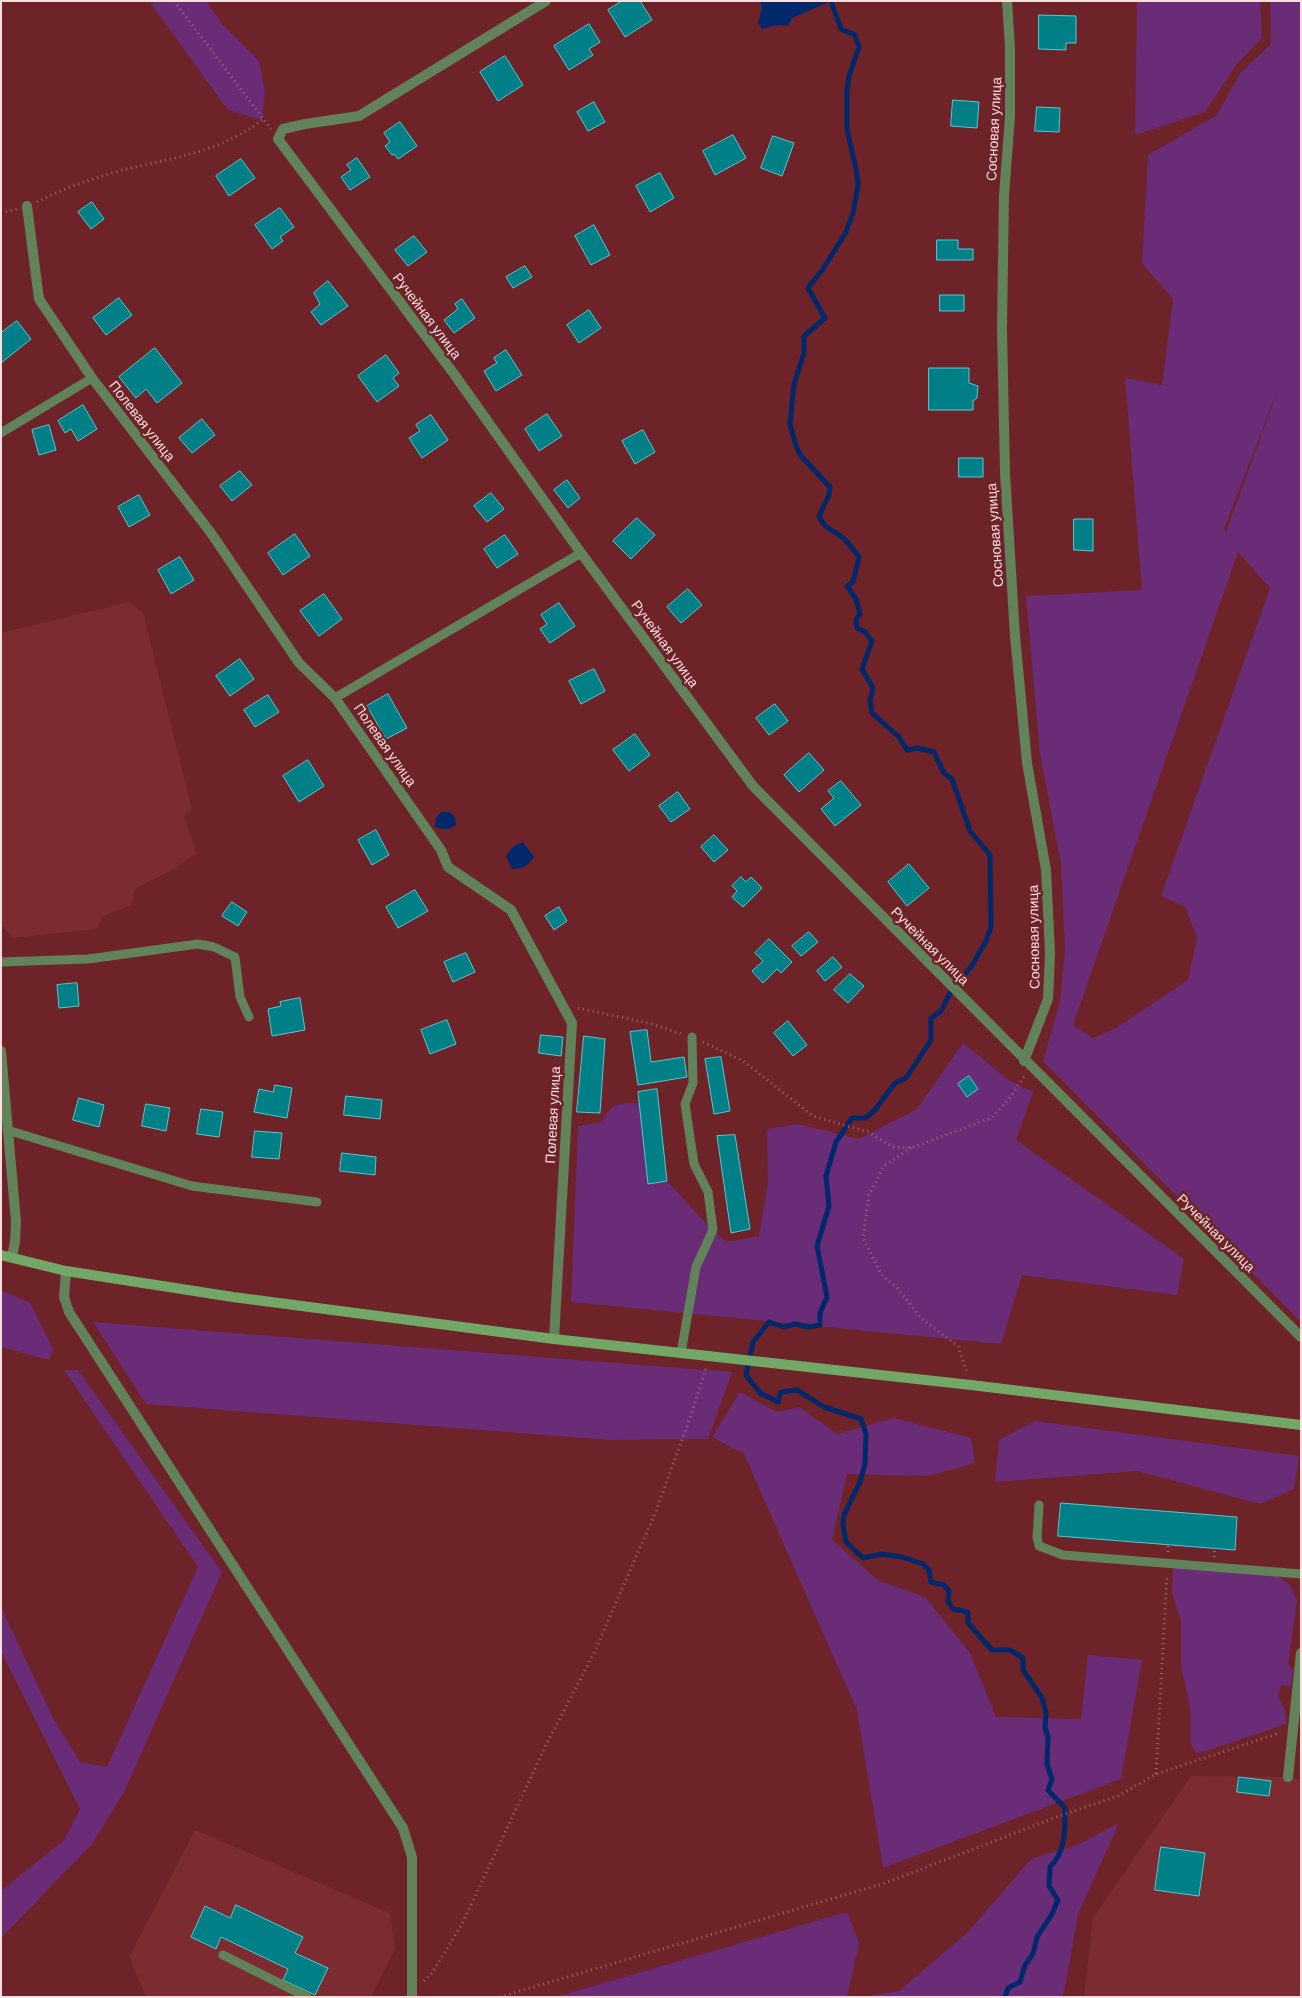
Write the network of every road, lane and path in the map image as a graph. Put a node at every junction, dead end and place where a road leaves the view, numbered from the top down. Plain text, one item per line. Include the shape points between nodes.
1 (174, 1) edge
2 (546, 1) edge
3 (1007, 1) edge
4 (262, 120) junction
5 (278, 139) junction
6 (27, 206) junction
7 (1, 213) edge
8 (92, 378) junction
9 (1, 433) edge
10 (581, 554) junction
11 (335, 698) junction
12 (1, 962) edge
13 (562, 1005) junction
14 (249, 1017) dead end
15 (692, 1037) junction
16 (1, 1051) edge
17 (1027, 1064) junction
18 (7, 1130) junction
19 (911, 1148) junction
20 (317, 1202) dead end
21 (1, 1255) edge
22 (12, 1258) junction
23 (66, 1271) junction
24 (1301, 1337) edge
25 (554, 1339) junction
26 (681, 1352) junction
27 (710, 1355) junction
28 (971, 1385) junction
29 (1301, 1425) edge
30 (1039, 1505) dead end
31 (1167, 1564) junction
32 (1301, 1574) edge
33 (1301, 1653) edge
34 (1293, 1729) junction
35 (1296, 1743) edge
36 (1156, 1774) junction
37 (1288, 1777) dead end
38 (223, 1955) dead end
39 (412, 1995) edge
40 (307, 1997) edge
41 (500, 1997) edge

1 - 4 path
2 - 5 street via 359,116 284,129
3 - 17 street, Сосновая улица via 1010,108 1004,195 1002,311 1004,473 1027,763 1046,870 1050,954 1048,999
4 - 5 path
4 - 6 path via 244,133 206,150 64,188
5 - 10 street, Ручейная улица via 449,368
6 - 7 path
6 - 8 street, Полевая улица via 39,299
8 - 9 lane
8 - 11 street, Полевая улица via 211,533 299,663
10 - 11 lane
10 - 17 street, Ручейная улица via 753,786
11 - 13 street, Полевая улица via 441,850 448,868 511,910
12 - 14 lane via 88,960 198,944 214,947 235,957 240,997
13 - 15 path via 652,1024
13 - 25 street, Полевая улица via 572,1023
15 - 19 path via 743,1061 813,1116 868,1132 893,1147
15 - 26 lane via 693,1083 686,1104 694,1164 708,1192 712,1230 696,1267
16 - 18 street
17 - 19 path via 1010,1099 991,1118
17 - 24 street, Ручейная улица
18 - 20 lane via 192,1186
18 - 22 street via 16,1222
19 - 28 path via 884,1166 869,1195 863,1238 881,1274 898,1288 922,1319 958,1346
21 - 22 main road
22 - 23 main road
23 - 25 main road via 233,1297
23 - 39 street via 64,1297 69,1312 404,1828 412,1857
25 - 26 main road
26 - 27 main road
27 - 28 main road
27 - 39 path via 692,1415 656,1511 594,1653 548,1741 462,1924 432,1973
28 - 29 main road
30 - 31 lane via 1037,1537 1040,1546 1063,1556
31 - 32 lane
31 - 36 path
33 - 34 street
34 - 35 street
34 - 36 path
35 - 37 street
36 - 41 path via 1118,1796 885,1883
38 - 40 lane

